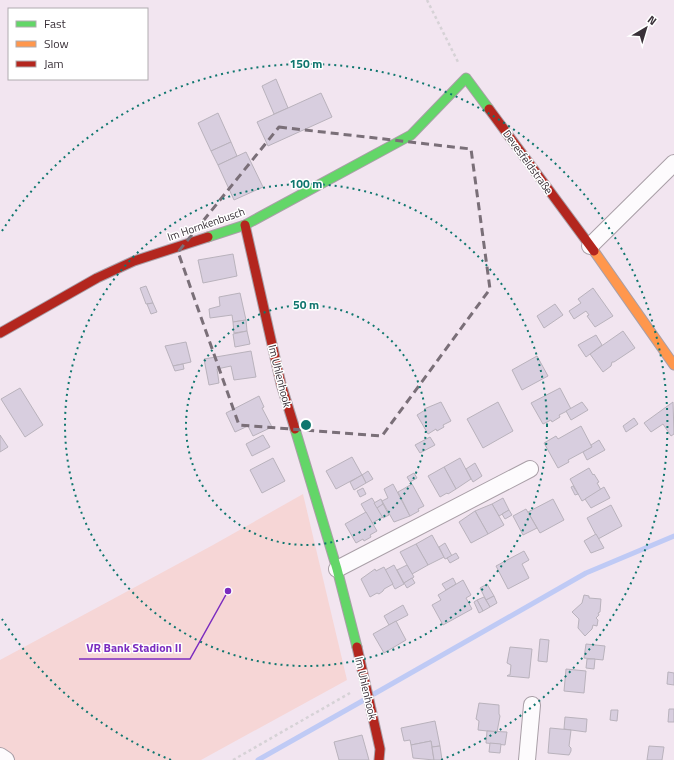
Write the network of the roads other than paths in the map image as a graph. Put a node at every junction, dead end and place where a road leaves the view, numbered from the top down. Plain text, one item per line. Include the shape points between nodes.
1 (466, 78) joint
2 (674, 163) edge
3 (246, 225) junction
4 (590, 246) junction
5 (0, 333) edge
6 (674, 365) edge
7 (530, 469) dead end
8 (337, 570) junction
9 (532, 705) dead end
10 (0, 756) edge
11 (6, 760) edge
12 (379, 760) edge
13 (527, 760) edge

1 - 3 street, Im Hornkenbusch via 411,135
1 - 4 street, Devesfeldstraße
2 - 4 street
3 - 5 street, Im Hornkenbusch via 134,261 97,278
3 - 8 street, Im Uhlenhook via 281,384
4 - 6 street, Devesfeldstraße
7 - 8 street
8 - 12 street, Im Uhlenhook via 366,684 380,749
9 - 13 street
10 - 11 street

